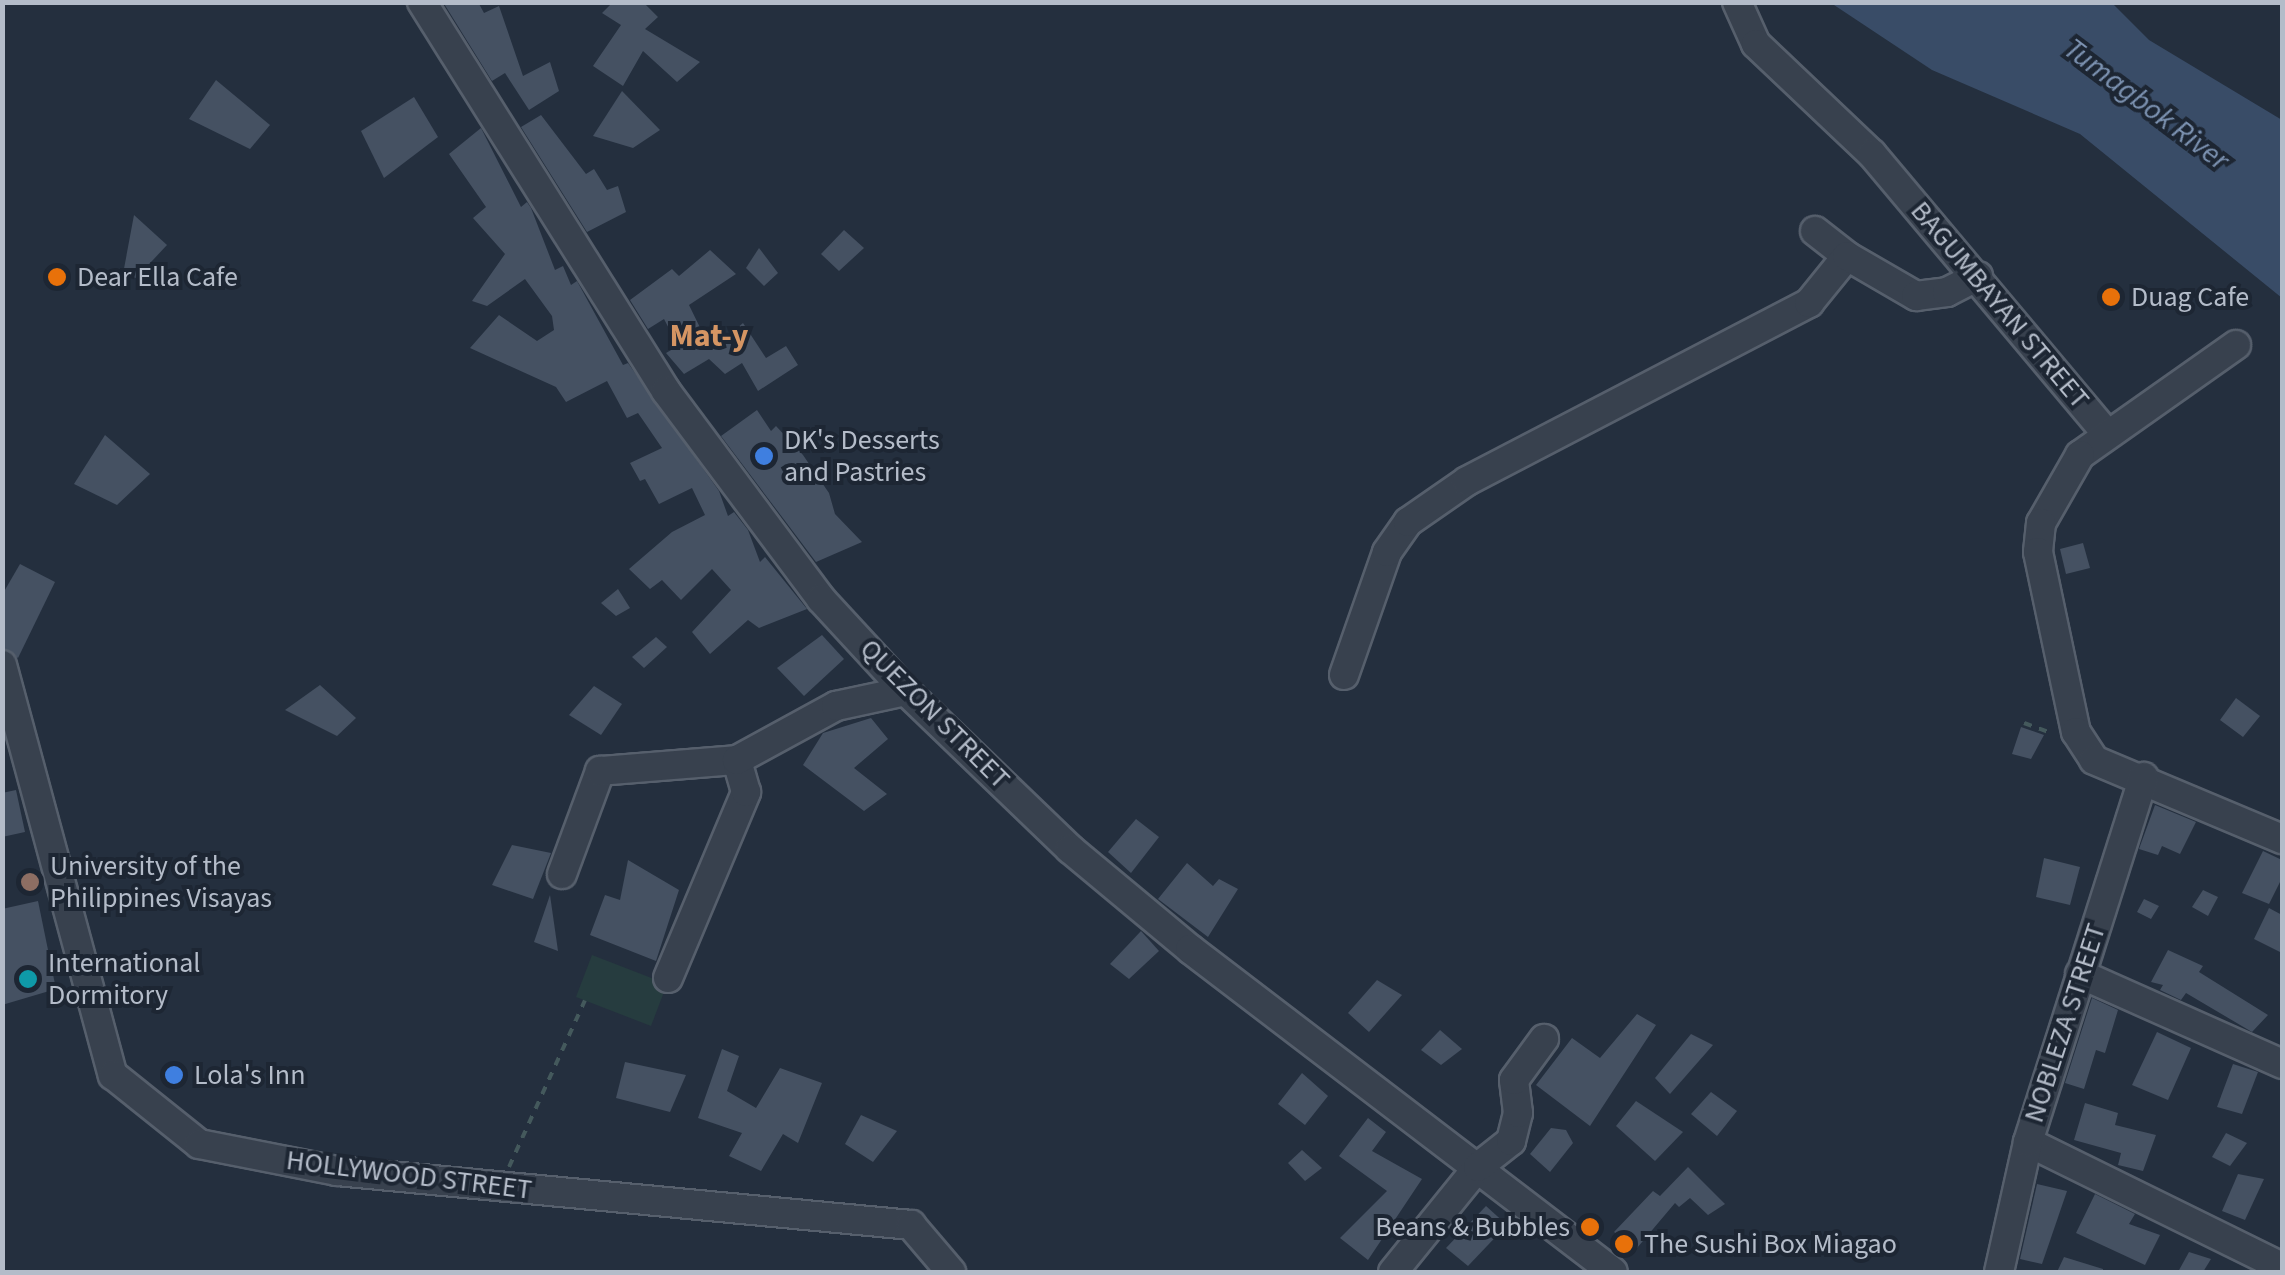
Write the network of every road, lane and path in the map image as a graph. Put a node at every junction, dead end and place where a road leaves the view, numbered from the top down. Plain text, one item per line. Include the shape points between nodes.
1 (422, 2) edge
2 (1737, 2) edge
3 (1816, 231) dead end
4 (1847, 256) junction
5 (1978, 276) junction
6 (2236, 345) dead end
7 (2105, 432) junction
8 (2, 664) edge
9 (1344, 675) dead end
10 (906, 691) junction
11 (738, 760) junction
12 (2144, 777) junction
13 (2282, 840) edge
14 (562, 874) dead end
15 (2080, 974) junction
16 (668, 978) dead end
17 (586, 1000) dead end
18 (1544, 1038) dead end
19 (2282, 1064) edge
20 (2028, 1142) junction
21 (1478, 1167) junction
22 (508, 1170) dead end
23 (2282, 1266) edge
24 (951, 1272) edge
25 (1392, 1272) edge
26 (1613, 1272) edge
27 (1999, 1272) edge

1 - 10 street, QUEZON STREET via 666,391 821,599
2 - 5 street, BAGUMBAYAN STREET via 1756,44 1872,154
3 - 4 street
4 - 5 street via 1916,296 1947,292
4 - 9 street via 1809,303 1467,481 1408,522 1388,552
5 - 7 street, BAGUMBAYAN STREET
6 - 7 street
7 - 12 street, BAGUMBAYAN STREET via 2058,488 2041,524 2038,552 2076,732 2094,760
8 - 24 street, HOLLYWOOD STREET via 113,1075 199,1144 337,1171 912,1225
10 - 11 street via 836,706
10 - 21 street, QUEZON STREET via 1160,924
11 - 14 street via 600,770
11 - 16 street via 746,792
12 - 13 street
12 - 15 street, NOBLEZA STREET
15 - 19 street
15 - 20 street, NOBLEZA STREET
17 - 22 path
18 - 21 street via 1514,1080 1518,1113 1510,1141
20 - 23 street
20 - 27 street, NOBLEZA STREET
21 - 25 street
21 - 26 street, QUEZON STREET

